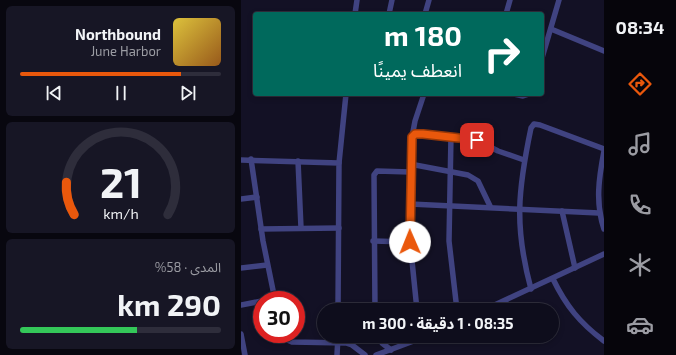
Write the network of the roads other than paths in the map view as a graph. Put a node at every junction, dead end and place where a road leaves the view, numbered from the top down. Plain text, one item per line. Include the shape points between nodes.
1 (357, 0) edge
2 (392, 0) edge
3 (429, 0) edge
4 (510, 0) edge
5 (559, 0) edge
6 (355, 12) edge
7 (389, 12) edge
8 (426, 12) edge
9 (507, 12) edge
10 (551, 29) junction
11 (604, 51) edge
12 (544, 52) edge
13 (346, 96) edge
14 (423, 96) edge
15 (451, 136) junction
16 (412, 137) junction
17 (604, 150) edge
18 (241, 160) edge
19 (251, 160) junction
20 (524, 160) junction
21 (298, 161) junction
22 (339, 163) junction
23 (410, 164) junction
24 (450, 170) junction
25 (410, 172) junction
26 (601, 185) edge
27 (257, 197) junction
28 (241, 199) edge
29 (410, 204) junction
30 (449, 205) junction
31 (490, 206) junction
32 (519, 209) junction
33 (562, 211) junction
34 (599, 213) junction
35 (261, 228) junction
36 (301, 228) junction
37 (339, 228) junction
38 (604, 229) edge
39 (373, 241) junction
40 (410, 242) junction
41 (604, 254) edge
42 (267, 266) junction
43 (241, 268) edge
44 (575, 268) junction
45 (553, 279) junction
46 (531, 289) junction
47 (273, 291) edge
48 (253, 303) edge
49 (338, 303) edge
50 (375, 303) edge
51 (416, 303) edge
52 (456, 303) edge
53 (500, 303) edge
54 (241, 305) edge
55 (241, 334) edge
56 (305, 342) edge
57 (317, 342) edge
58 (604, 342) edge
59 (337, 343) edge
60 (342, 343) edge
61 (382, 343) edge
62 (408, 343) edge
63 (391, 350) junction
64 (245, 355) edge
65 (337, 355) edge
66 (365, 355) edge
67 (376, 355) edge

1 - 6 street
2 - 7 street
3 - 8 street
4 - 9 street
5 - 10 street
10 - 11 street
10 - 12 street
13 - 22 street
14 - 16 street
15 - 16 street via 415,134
15 - 20 street via 482,142
15 - 24 street
16 - 23 street
17 - 20 street via 534,124
17 - 26 street
18 - 19 street
19 - 21 street
19 - 27 street
20 - 32 street
21 - 22 street
21 - 36 street
22 - 37 street
23 - 24 street
23 - 25 street
24 - 30 street
24 - 31 street via 478,181
25 - 29 street
25 - 39 street via 374,174
26 - 34 street
27 - 28 street
27 - 35 street
29 - 30 street
29 - 40 street
30 - 31 street
30 - 52 street via 449,242
31 - 32 street
32 - 33 street
32 - 46 street via 521,248
33 - 34 street
33 - 44 street
34 - 38 street
35 - 36 street
35 - 42 street
36 - 37 street
37 - 49 street
39 - 40 street
39 - 50 street
40 - 51 street
41 - 44 street
42 - 43 street
42 - 47 street
44 - 45 street
45 - 46 street
45 - 58 street via 574,314
46 - 53 street
48 - 54 street
55 - 64 street
56 - 57 street
59 - 65 street
60 - 66 street via 352,345
61 - 63 street
62 - 63 street
63 - 67 street

